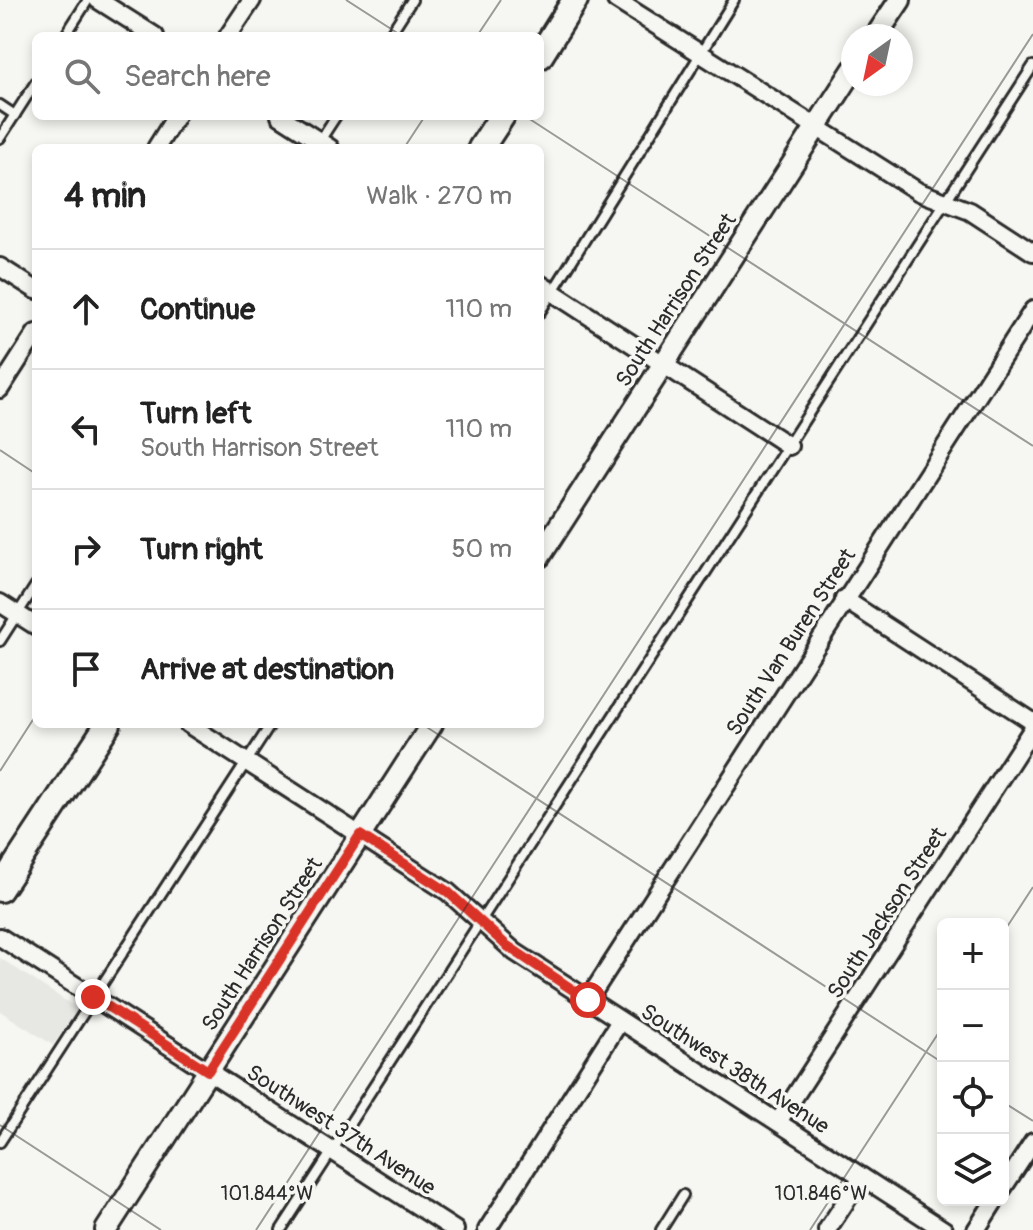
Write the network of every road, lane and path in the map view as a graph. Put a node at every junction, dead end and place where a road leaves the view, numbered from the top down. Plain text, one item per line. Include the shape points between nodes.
1 (88, 0) edge
2 (98, 0) edge
3 (252, 0) edge
4 (412, 0) edge
5 (575, 0) edge
6 (616, 0) edge
7 (734, 0) edge
8 (900, 0) edge
9 (884, 24) edge
10 (68, 32) edge
11 (149, 32) edge
12 (231, 32) edge
13 (392, 32) edge
14 (544, 50) edge
15 (698, 53) junction
16 (1033, 66) edge
17 (32, 88) edge
18 (841, 88) edge
19 (0, 105) edge
20 (15, 115) junction
21 (174, 120) edge
22 (286, 120) edge
23 (334, 120) edge
24 (499, 120) edge
25 (814, 128) junction
26 (0, 138) edge
27 (158, 144) edge
28 (319, 144) edge
29 (323, 144) edge
30 (484, 144) edge
31 (944, 202) junction
32 (1033, 252) edge
33 (0, 267) edge
34 (32, 287) edge
35 (546, 288) edge
36 (1033, 310) edge
37 (32, 339) edge
38 (663, 364) junction
39 (0, 389) edge
40 (789, 446) junction
41 (544, 550) edge
42 (32, 591) edge
43 (844, 599) junction
44 (0, 603) edge
45 (17, 614) junction
46 (32, 623) edge
47 (0, 641) edge
48 (1033, 725) edge
49 (105, 728) edge
50 (194, 728) edge
51 (268, 728) edge
52 (429, 728) edge
53 (246, 761) junction
54 (360, 835) junction
55 (0, 889) edge
56 (481, 921) junction
57 (0, 937) edge
58 (93, 997) junction
59 (588, 1000) junction
60 (620, 1021) junction
61 (208, 1071) junction
62 (778, 1122) junction
63 (0, 1142) edge
64 (1033, 1142) edge
65 (333, 1150) junction
66 (862, 1177) junction
67 (1009, 1179) edge
68 (683, 1195) dead end
69 (991, 1206) edge
70 (106, 1230) edge
71 (281, 1230) edge
72 (455, 1230) edge
73 (487, 1230) edge
74 (661, 1230) edge
75 (827, 1230) edge
76 (944, 1230) edge
77 (976, 1230) edge

1 - 10 lane
2 - 11 street
3 - 12 street
4 - 13 lane
5 - 14 main road
6 - 15 street
7 - 15 lane
8 - 9 street
15 - 25 street
15 - 35 lane
16 - 31 lane
17 - 20 lane
18 - 25 street, South Harrison Street
19 - 20 lane
20 - 26 lane
21 - 27 street
22 - 28 street
23 - 29 lane
24 - 30 main road
25 - 31 street
25 - 38 street, South Harrison Street
31 - 32 street via 970,211
31 - 40 lane
33 - 34 street
35 - 38 street
36 - 43 street, South Van Buren Street
37 - 39 street
38 - 40 street
38 - 41 street, South Harrison Street
40 - 56 lane
42 - 45 lane
43 - 48 street
43 - 59 street, South Van Buren Street
44 - 45 street
45 - 46 street
45 - 47 lane
48 - 62 street, South Jackson Street
49 - 55 main road
50 - 53 street, Southwest 38th Avenue
51 - 53 lane
52 - 54 street, South Harrison Street
53 - 54 street, Southwest 38th Avenue
53 - 58 lane
54 - 56 street, Southwest 38th Avenue via 448,892
54 - 61 street, South Harrison Street
56 - 59 street, Southwest 38th Avenue via 506,945
56 - 65 lane
57 - 58 street, Southwest 37th Avenue
58 - 61 street, Southwest 37th Avenue
58 - 63 lane
59 - 60 street, Southwest 38th Avenue
60 - 62 street, Southwest 38th Avenue
60 - 73 street
61 - 65 street, Southwest 37th Avenue
61 - 70 street, South Harrison Street
62 - 66 street, Southwest 38th Avenue
64 - 67 street
65 - 71 lane
65 - 72 street, Southwest 37th Avenue
66 - 75 street
66 - 76 street, Southwest 38th Avenue
68 - 74 lane
69 - 77 street

